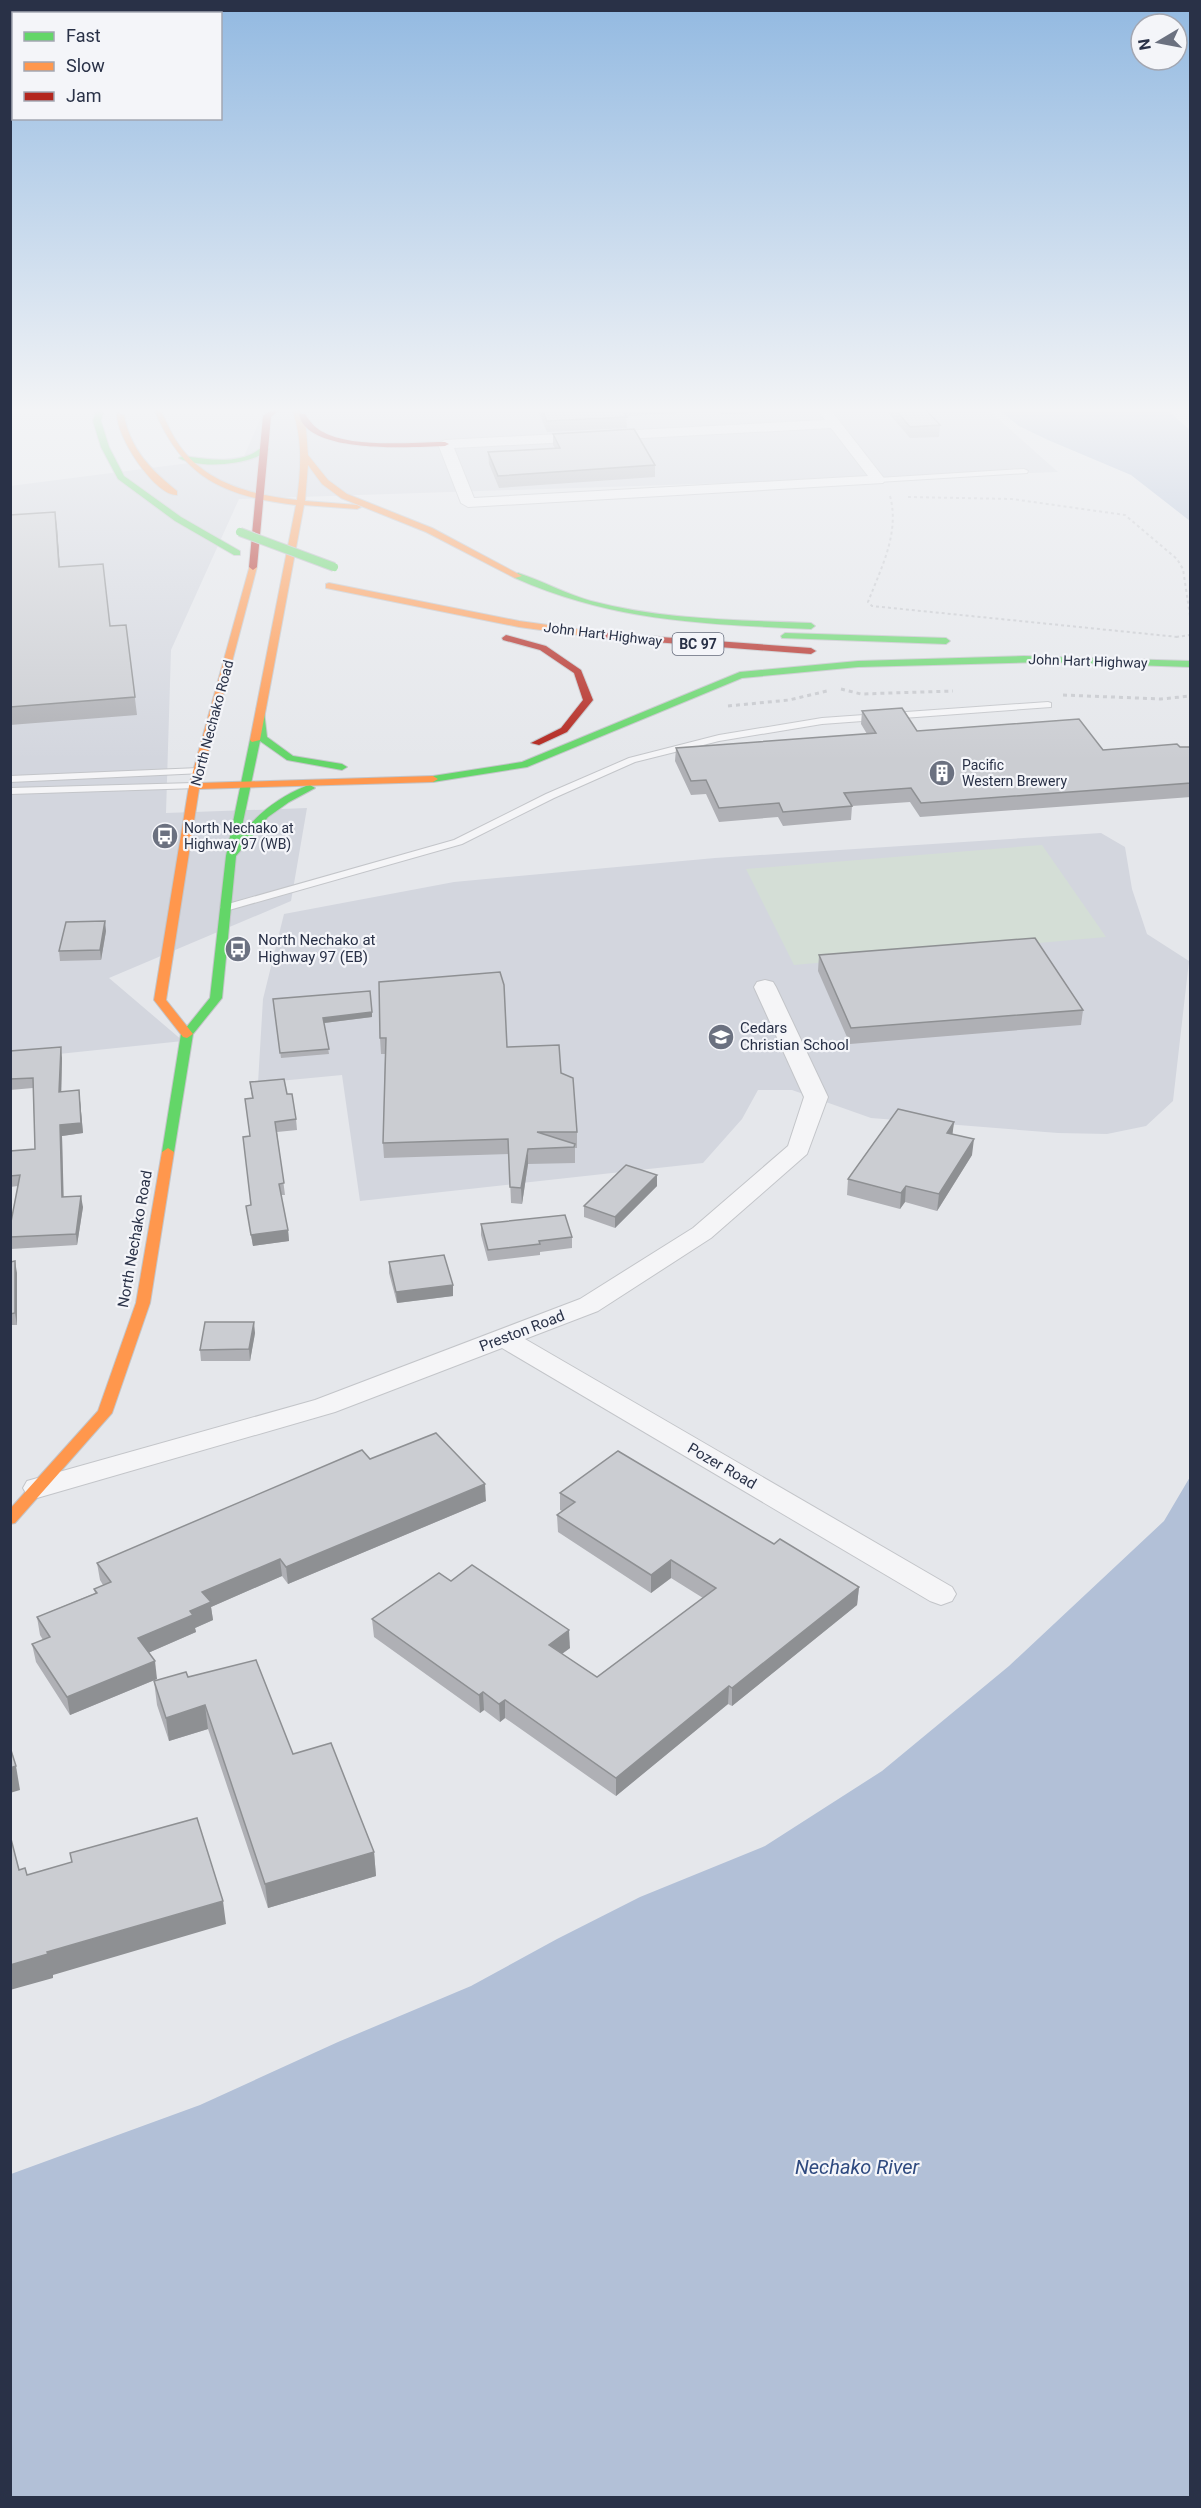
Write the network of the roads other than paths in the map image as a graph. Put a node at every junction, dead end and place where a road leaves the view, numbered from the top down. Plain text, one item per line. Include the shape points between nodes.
1 (190, 526) edge
2 (257, 526) edge
3 (295, 526) edge
4 (420, 526) edge
5 (236, 530) dead end
6 (339, 568) dead end
7 (298, 575) dead end
8 (324, 584) dead end
9 (392, 584) dead end
10 (355, 593) junction
11 (475, 630) dead end
12 (498, 636) dead end
13 (929, 640) junction
14 (962, 641) dead end
15 (1046, 660) junction
16 (1191, 664) edge
17 (1048, 705) dead end
18 (259, 711) junction
19 (343, 768) junction
20 (244, 770) junction
21 (204, 771) junction
22 (10, 779) edge
23 (334, 781) junction
24 (247, 785) junction
25 (194, 786) junction
26 (10, 791) edge
27 (231, 856) junction
28 (225, 908) junction
29 (765, 987) dead end
30 (187, 1034) junction
31 (504, 1338) junction
32 (37, 1488) junction
33 (10, 1519) edge
34 (941, 1594) dead end

1 - 7 main road via 237,553
2 - 21 main road, North Nechako Road via 252,577
3 - 18 main road, North Nechako Road
4 - 13 main road via 533,584 602,608 670,617 859,629
5 - 6 main road, bridge
8 - 10 main road, John Hart Highway / BC 97
9 - 13 main road, John Hart Highway / BC 97 via 432,596 528,614 622,626 749,635
10 - 11 main road
10 - 15 main road, John Hart Highway / BC 97 via 618,638 829,652
12 - 19 main road via 543,648 578,672 588,700 564,730 517,752 434,766
13 - 14 main road, John Hart Highway / BC 97
15 - 16 main road, John Hart Highway / BC 97
15 - 23 main road via 858,664 740,675 524,765 436,779
17 - 28 lane via 822,721 719,738 632,760 458,842
18 - 19 main road via 262,738 290,758
18 - 20 main road, North Nechako Road
19 - 20 main road
20 - 24 main road, North Nechako Road
21 - 22 lane
21 - 25 main road, North Nechako Road
23 - 24 main road
23 - 27 main road via 289,795 261,815
24 - 25 main road
24 - 27 main road, North Nechako Road
25 - 26 lane
25 - 30 main road, North Nechako Road via 160,1000
27 - 28 main road, North Nechako Road
28 - 30 main road, North Nechako Road via 216,998
29 - 31 street, Preston Road via 816,1097 799,1149 702,1233 674,1251 589,1305
30 - 32 main road, North Nechako Road via 143,1303 105,1413
31 - 32 street, Preston Road via 325,1406
31 - 34 street, Pozer Road
32 - 33 main road, North Nechako Road

